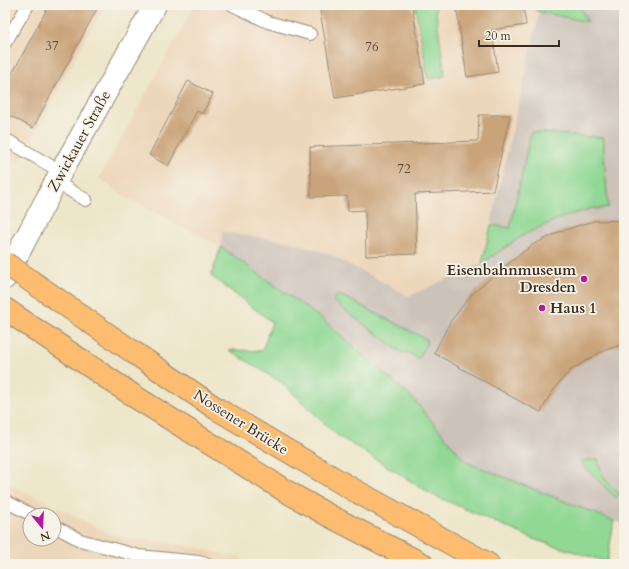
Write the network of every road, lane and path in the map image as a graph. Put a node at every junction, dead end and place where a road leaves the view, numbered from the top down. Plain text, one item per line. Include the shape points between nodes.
1 (28, 5) edge
2 (155, 5) edge
3 (233, 5) edge
4 (310, 34) dead end
5 (5, 43) edge
6 (5, 139) edge
7 (59, 177) junction
8 (86, 200) dead end
9 (5, 263) edge
10 (5, 278) edge
11 (5, 309) edge
12 (5, 501) edge
13 (22, 510) edge
14 (62, 530) edge
15 (206, 564) edge
16 (422, 564) edge
17 (488, 564) edge

1 - 5 lane
2 - 7 street, Zwickauer Straße
3 - 4 lane via 268,22
6 - 7 lane
7 - 8 lane
7 - 10 street, Zwickauer Straße
9 - 17 main road, Nossener Brücke, bridge via 217,409 352,489
11 - 16 main road via 123,388 284,490
12 - 13 lane
14 - 15 lane via 80,540 139,556

